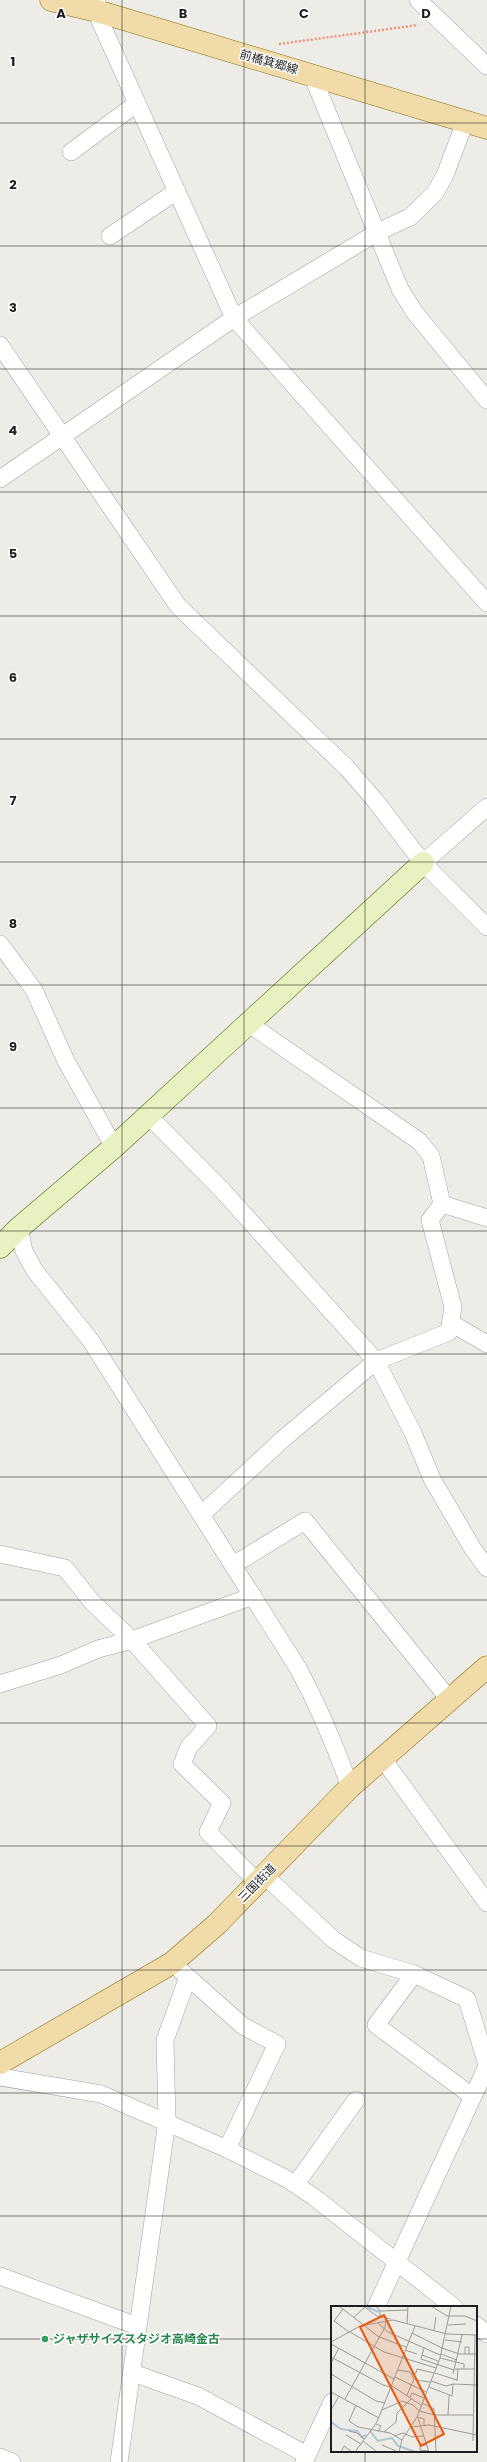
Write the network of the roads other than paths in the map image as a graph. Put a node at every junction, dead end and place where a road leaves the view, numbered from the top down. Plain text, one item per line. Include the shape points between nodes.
1 (51, 0) edge
2 (418, 0) edge
3 (97, 6) edge
4 (487, 66) edge
5 (312, 75) junction
6 (137, 103) junction
7 (465, 122) junction
8 (487, 128) edge
9 (71, 152) dead end
10 (177, 192) junction
11 (378, 232) junction
12 (110, 236) dead end
13 (234, 318) junction
14 (0, 345) edge
15 (486, 395) edge
16 (64, 436) junction
17 (0, 479) edge
18 (487, 603) edge
19 (487, 807) edge
20 (422, 863) junction
21 (487, 927) edge
22 (0, 944) edge
23 (248, 1024) junction
24 (149, 1116) junction
25 (114, 1147) junction
26 (442, 1204) junction
27 (487, 1218) edge
28 (6, 1238) edge
29 (451, 1323) junction
30 (487, 1344) edge
31 (376, 1361) junction
32 (201, 1515) junction
33 (0, 1554) edge
34 (233, 1565) junction
35 (487, 1568) edge
36 (253, 1596) junction
37 (132, 1640) junction
38 (487, 1667) edge
39 (0, 1684) edge
40 (449, 1699) junction
41 (383, 1759) junction
42 (350, 1787) junction
43 (261, 1878) junction
44 (487, 1903) edge
45 (180, 1970) junction
46 (414, 1974) junction
47 (0, 2063) edge
48 (487, 2065) edge
49 (0, 2077) edge
50 (472, 2096) junction
51 (356, 2100) dead end
52 (167, 2121) junction
53 (227, 2149) junction
54 (296, 2184) junction
55 (398, 2262) junction
56 (0, 2276) edge
57 (376, 2306) edge
58 (453, 2306) edge
59 (137, 2326) junction
60 (477, 2326) edge
61 (487, 2334) edge
62 (133, 2373) junction
63 (331, 2404) edge
64 (0, 2458) edge
65 (306, 2458) edge
66 (12, 2462) edge
67 (119, 2462) edge

1 - 3 main road, 前橋箕郷線
2 - 4 street
3 - 5 main road, 前橋箕郷線
3 - 6 street
5 - 7 main road, 前橋箕郷線
5 - 11 street
6 - 9 street
6 - 10 street
7 - 8 main road, 前橋箕郷線
7 - 11 street via 445,175 435,193 410,217
10 - 12 street
10 - 13 street
11 - 13 street
11 - 15 street via 400,289 415,312
13 - 16 street
13 - 18 street
14 - 16 street
16 - 17 street
16 - 20 street via 178,606 346,767 374,799
19 - 20 street
20 - 21 street
20 - 23 street
22 - 25 street via 34,990 66,1061
23 - 24 street
23 - 26 street via 419,1141 431,1156
24 - 25 street
24 - 31 street via 222,1190
25 - 28 street
26 - 27 street
26 - 29 street via 430,1220 453,1307
28 - 32 street via 24,1251 35,1271 91,1341
29 - 30 street
29 - 31 street via 449,1332
31 - 32 street via 283,1439
31 - 35 street via 413,1434 432,1479
32 - 34 street
33 - 37 street via 65,1568 92,1602
34 - 36 street
34 - 40 street via 305,1521
36 - 37 street
36 - 42 street via 317,1703
37 - 39 street via 98,1649 61,1665
37 - 43 street via 208,1726 189,1747 182,1764 222,1803 208,1832
38 - 40 main road, 三国街道
40 - 41 main road, 三国街道
41 - 42 main road, 三国街道
41 - 44 street
42 - 43 main road, 三国街道
43 - 45 main road, 三国街道 via 217,1924
43 - 46 street via 339,1944 361,1958
45 - 47 main road, 三国街道
45 - 52 street via 165,2040
45 - 53 street via 243,2026 277,2044
46 - 48 street via 467,1999
46 - 50 street via 376,2025
48 - 50 street
49 - 52 street via 101,2094
50 - 55 street
51 - 54 street
52 - 53 street
52 - 59 street
53 - 54 street
54 - 55 street
55 - 57 street
55 - 58 street
56 - 59 street
59 - 62 street
60 - 61 street
62 - 65 street via 198,2396
62 - 67 street
63 - 65 street
64 - 66 street

